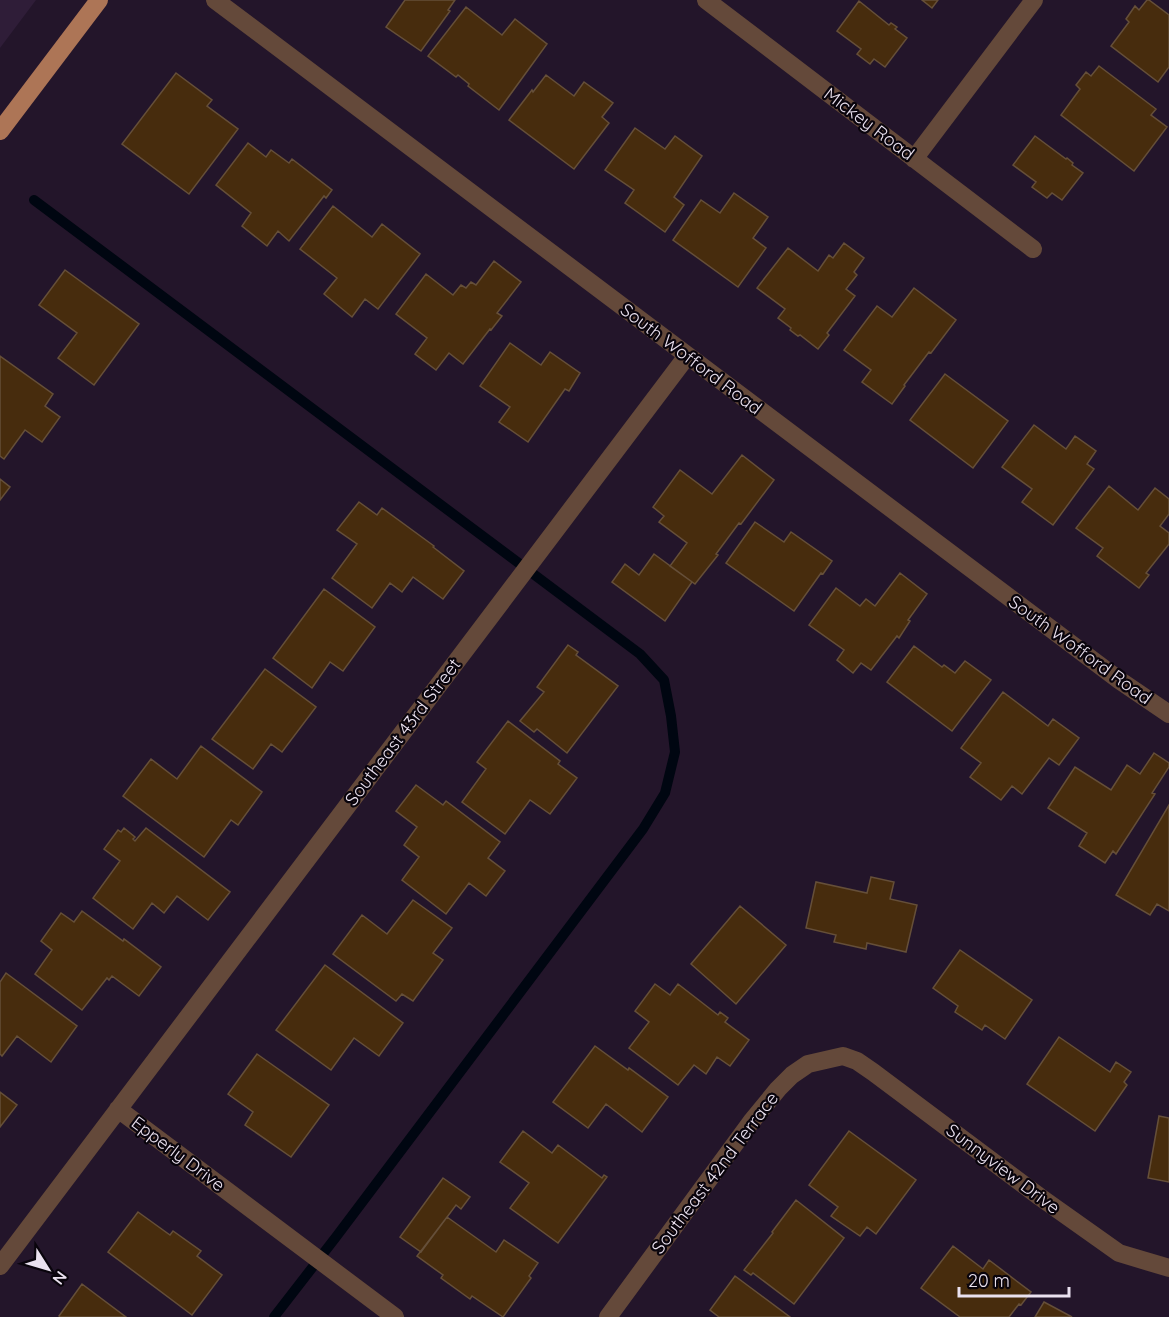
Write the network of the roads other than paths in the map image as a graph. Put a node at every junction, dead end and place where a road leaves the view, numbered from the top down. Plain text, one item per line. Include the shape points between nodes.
1 (99, 0) edge
2 (215, 0) edge
3 (706, 0) edge
4 (1034, 0) edge
5 (0, 131) edge
6 (914, 159) junction
7 (1033, 249) dead end
8 (687, 356) junction
9 (1169, 714) edge
10 (843, 1056) joint
11 (118, 1109) junction
12 (0, 1266) edge
13 (1169, 1268) edge
14 (395, 1317) edge
15 (608, 1317) edge

1 - 5 main road
2 - 8 street, South Wofford Road
3 - 6 street, Mickey Road
4 - 6 street
6 - 7 street, Mickey Road
8 - 9 street, South Wofford Road via 1119,681
8 - 11 street, Southeast 43rd Street
10 - 13 street, Sunnyview Drive via 873,1072 1119,1253
10 - 15 street, Southeast 42nd Terrace via 808,1064 778,1089
11 - 12 street, Epperly Drive
11 - 14 street, Epperly Drive

